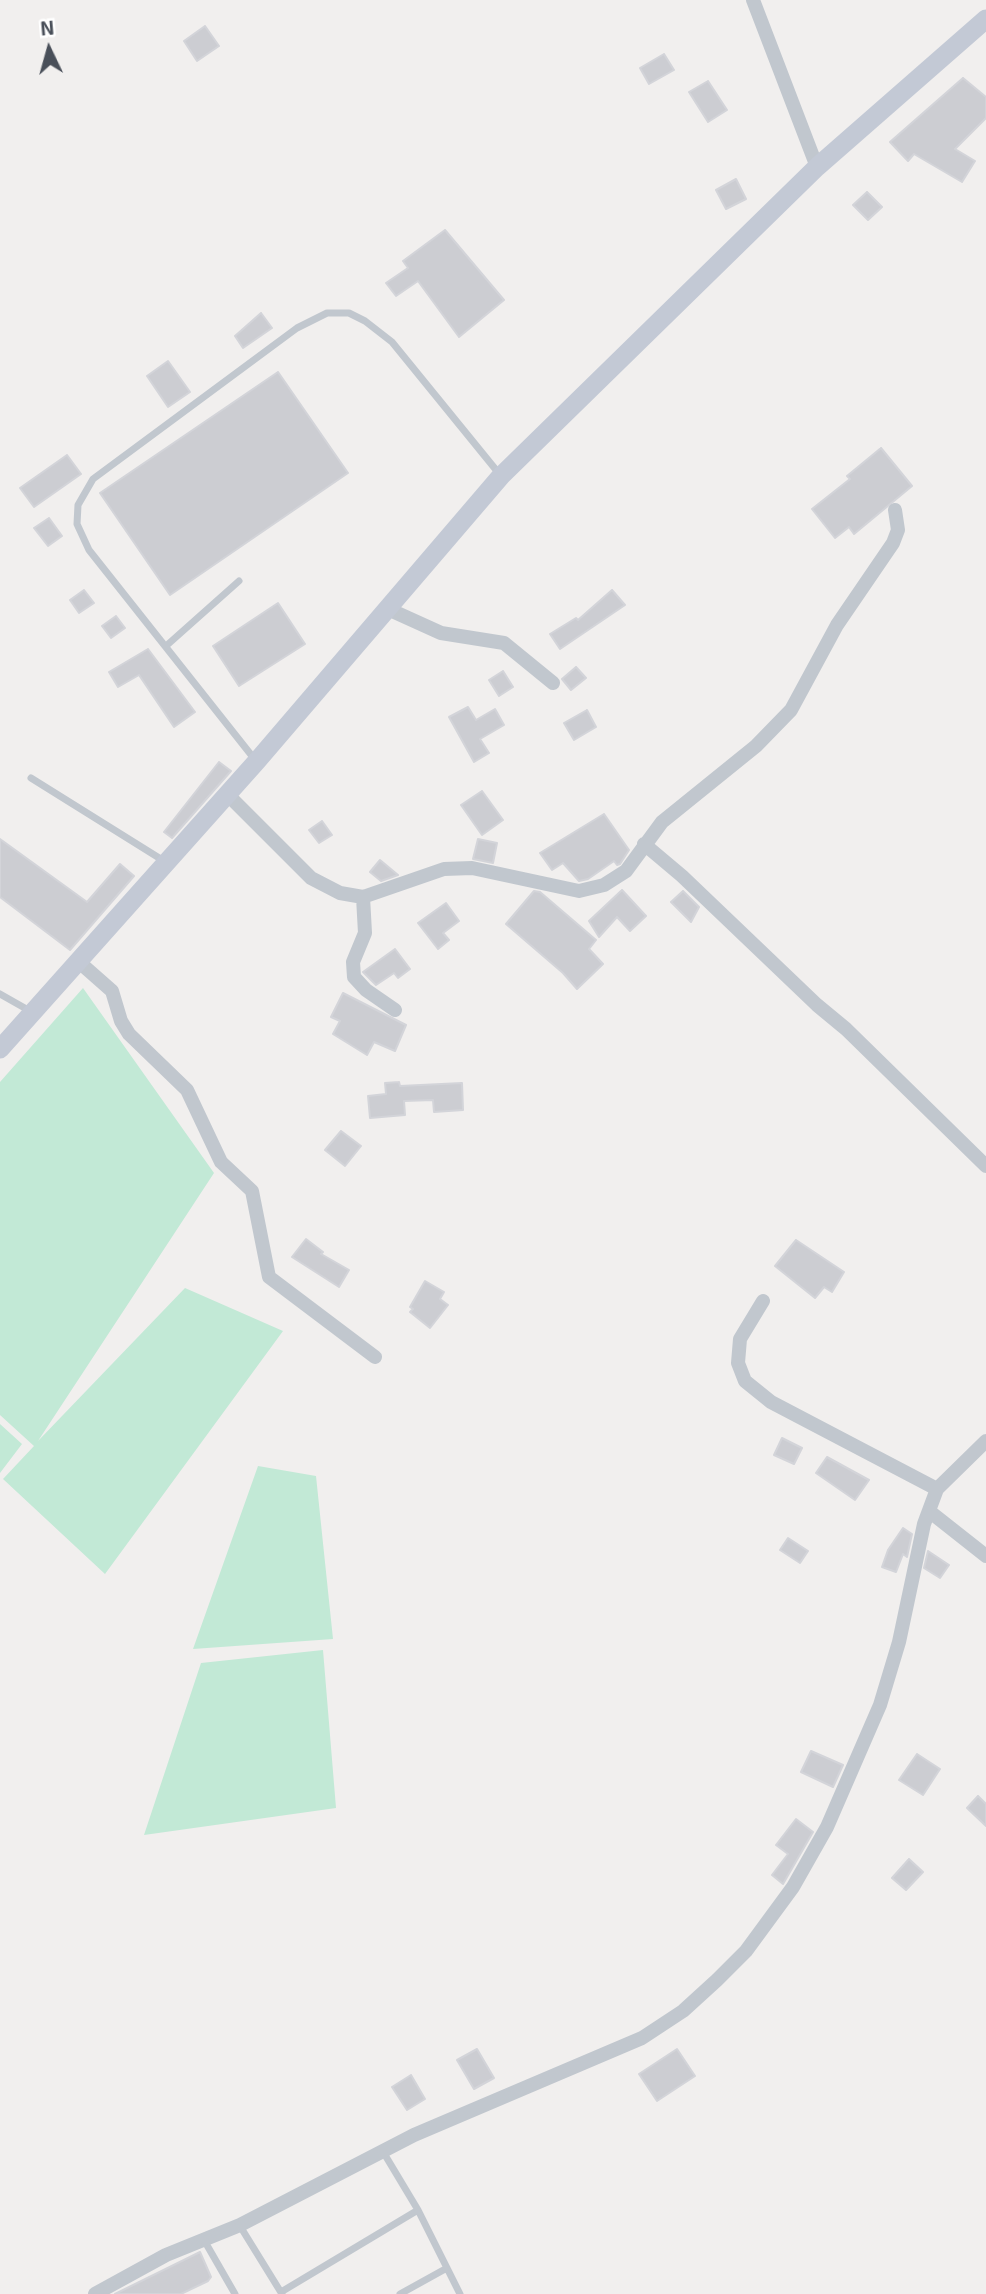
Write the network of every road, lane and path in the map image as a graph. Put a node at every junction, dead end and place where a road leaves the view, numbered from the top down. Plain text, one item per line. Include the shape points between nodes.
1 (753, 0) edge
2 (986, 19) edge
3 (817, 167) junction
4 (501, 475) junction
5 (895, 510) dead end
6 (239, 580) dead end
7 (388, 609) junction
8 (166, 646) junction
9 (553, 683) dead end
10 (257, 761) junction
11 (31, 778) dead end
12 (227, 794) junction
13 (644, 844) junction
14 (166, 862) junction
15 (363, 897) junction
16 (78, 961) junction
17 (0, 994) edge
18 (395, 1010) dead end
19 (32, 1012) junction
20 (0, 1049) edge
21 (986, 1166) edge
22 (762, 1301) dead end
23 (375, 1357) dead end
24 (986, 1441) edge
25 (937, 1489) junction
26 (929, 1511) junction
27 (986, 1556) edge
28 (382, 2150) junction
29 (418, 2210) junction
30 (240, 2225) junction
31 (204, 2239) junction
32 (447, 2268) junction
33 (282, 2293) edge
34 (95, 2294) edge
35 (235, 2294) edge
36 (400, 2294) edge
37 (460, 2294) edge

1 - 3 street
2 - 3 street
3 - 4 street
4 - 7 street
4 - 8 lane via 392,342 365,321 349,313 327,313 297,328 93,479 78,505 77,524 89,550
5 - 13 street via 898,530 893,543 837,625 791,710 756,746 662,822
6 - 8 lane
7 - 9 street via 441,633 504,643
7 - 10 street
8 - 10 lane
10 - 12 street
11 - 14 lane
12 - 14 street
12 - 15 street via 311,878 340,893
13 - 15 street via 626,871 604,885 579,891 472,868 444,869
13 - 21 street via 846,1029
14 - 16 street
15 - 18 street via 365,933 353,962 354,977
16 - 19 street
16 - 23 street via 115,996 129,1034 187,1090 221,1162 252,1191 270,1277
17 - 19 lane
19 - 20 street
22 - 25 street via 740,1339 738,1363 745,1381 771,1402
24 - 25 street
25 - 26 street
26 - 27 street
26 - 28 street via 880,1705 852,1774 793,1887 746,1951 683,2011 642,2038
28 - 29 lane
28 - 30 street
29 - 32 lane
29 - 33 lane
30 - 31 street
30 - 33 lane
31 - 34 street
31 - 35 lane
32 - 36 lane
32 - 37 lane

